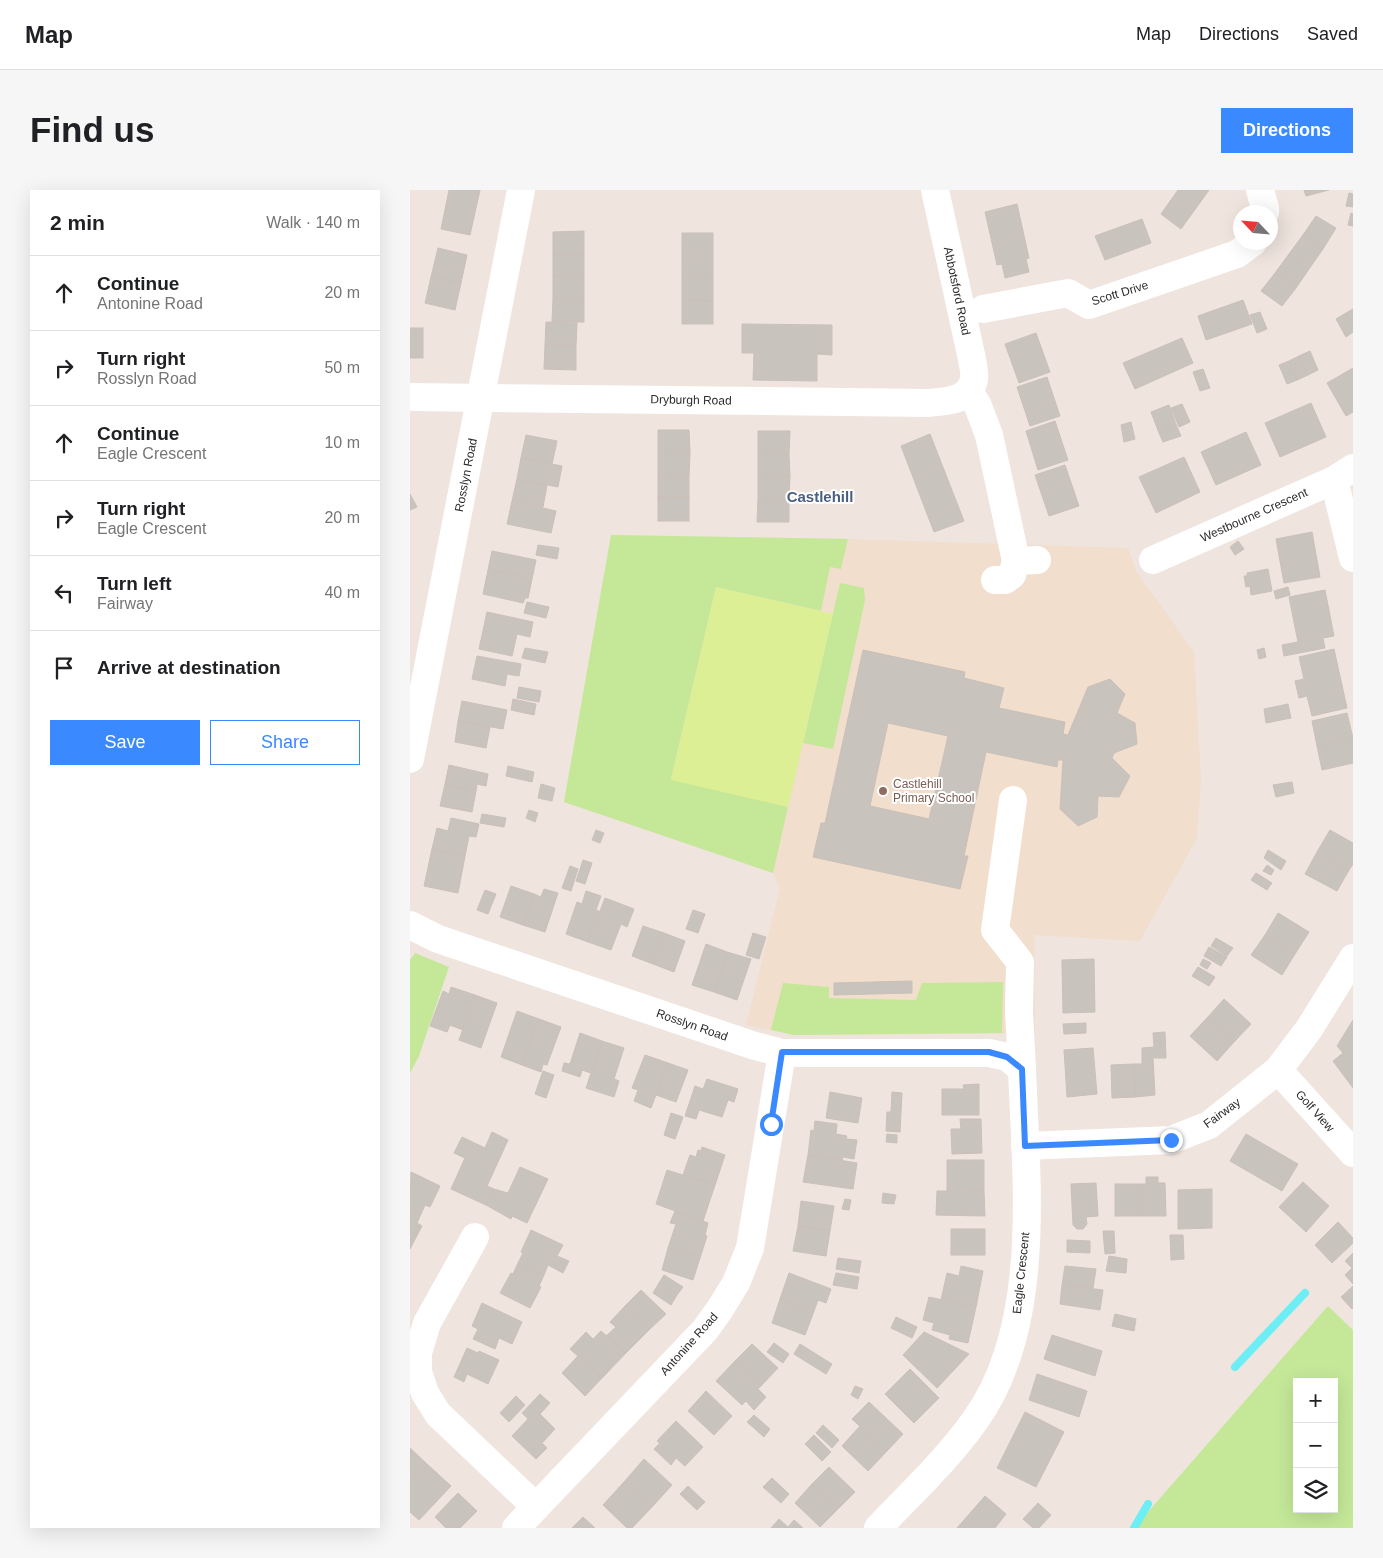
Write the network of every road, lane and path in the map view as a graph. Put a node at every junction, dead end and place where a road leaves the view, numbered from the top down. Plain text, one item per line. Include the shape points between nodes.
1 (521, 190) edge
2 (935, 190) edge
3 (1260, 190) edge
4 (1264, 205) edge
5 (1242, 250) edge
6 (983, 310) dead end
7 (968, 391) junction
8 (410, 396) edge
9 (481, 397) junction
10 (1343, 474) edge
11 (1353, 558) edge
12 (1153, 560) dead end
13 (995, 580) dead end
14 (410, 759) edge
15 (1013, 800) dead end
16 (410, 925) edge
17 (1353, 958) edge
18 (782, 1052) junction
19 (1022, 1069) junction
20 (1278, 1070) junction
21 (1025, 1146) junction
22 (1353, 1152) edge
23 (475, 1237) dead end
24 (536, 1507) junction
25 (516, 1528) edge
26 (878, 1528) edge

1 - 9 street, Rosslyn Road
2 - 7 street, Abbotsford Road via 972,359 974,379
3 - 4 street
5 - 6 street, Scott Drive via 1089,305 1068,293
7 - 9 street, Dryburgh Road via 957,400 929,403
7 - 13 street via 978,406 989,435 1026,560 1005,580
8 - 9 street, Dryburgh Road
9 - 14 street, Rosslyn Road
10 - 11 street
10 - 12 street, Westbourne Crescent
15 - 19 street, Eagle Crescent via 995,930 1020,962
16 - 18 street, Rosslyn Road via 438,940 755,1046
17 - 20 street, Fairway via 1309,1029
18 - 19 street, Rosslyn Road via 989,1052 1007,1057
18 - 24 street, Antonine Road via 750,1248 736,1283 705,1330
19 - 21 street, Eagle Crescent
20 - 21 street, Fairway via 1209,1125 1171,1140
20 - 22 street, Golf View
21 - 26 street, Eagle Crescent via 1026,1239 1021,1300 1011,1347 999,1379 977,1418 951,1451
23 - 24 street via 427,1323 418,1354 418,1372 438,1414
24 - 25 street, Antonine Road

